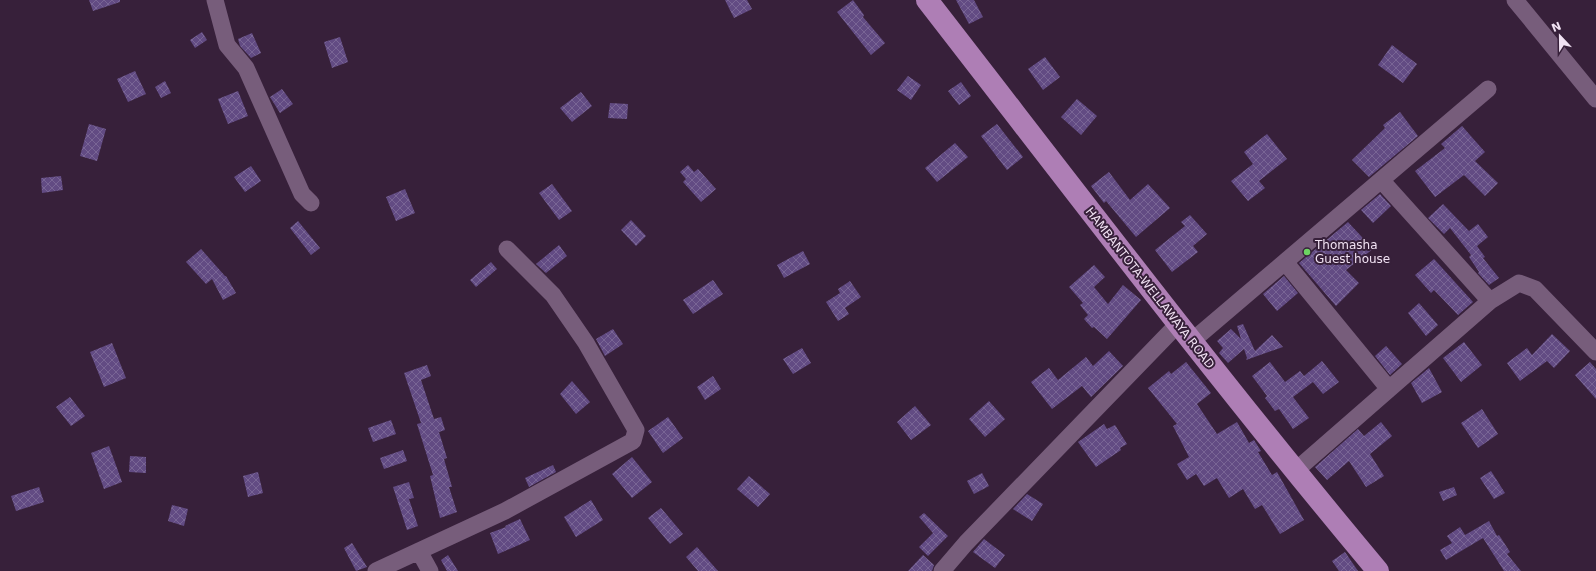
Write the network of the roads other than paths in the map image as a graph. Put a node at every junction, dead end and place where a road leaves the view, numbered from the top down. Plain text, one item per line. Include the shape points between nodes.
1 (215, 0) edge
2 (927, 0) edge
3 (1515, 0) edge
4 (1488, 89) dead end
5 (1596, 99) edge
6 (1381, 180) junction
7 (311, 203) dead end
8 (507, 249) dead end
9 (1285, 262) junction
10 (1490, 301) junction
11 (1178, 324) junction
12 (1192, 341) junction
13 (1596, 352) edge
14 (1389, 389) junction
15 (1294, 472) junction
16 (419, 551) junction
17 (376, 571) edge
18 (430, 571) edge
19 (942, 571) edge
20 (1378, 571) edge

1 - 7 street via 226,45 246,68 302,194
2 - 11 highway, HAMBANTOTA-WELLAWAYA ROAD
3 - 5 street
4 - 6 street
6 - 9 street
6 - 10 street
8 - 16 street via 553,295 586,343 636,430 634,441 506,511
9 - 12 street
9 - 14 street
10 - 13 street via 1519,283 1535,289
10 - 14 street
11 - 12 highway, HAMBANTOTA-WELLAWAYA ROAD
11 - 19 street
12 - 15 highway, HAMBANTOTA-WELLAWAYA ROAD
14 - 15 street
15 - 20 highway, HAMBANTOTA-WELLAWAYA ROAD
16 - 17 street
16 - 18 street

